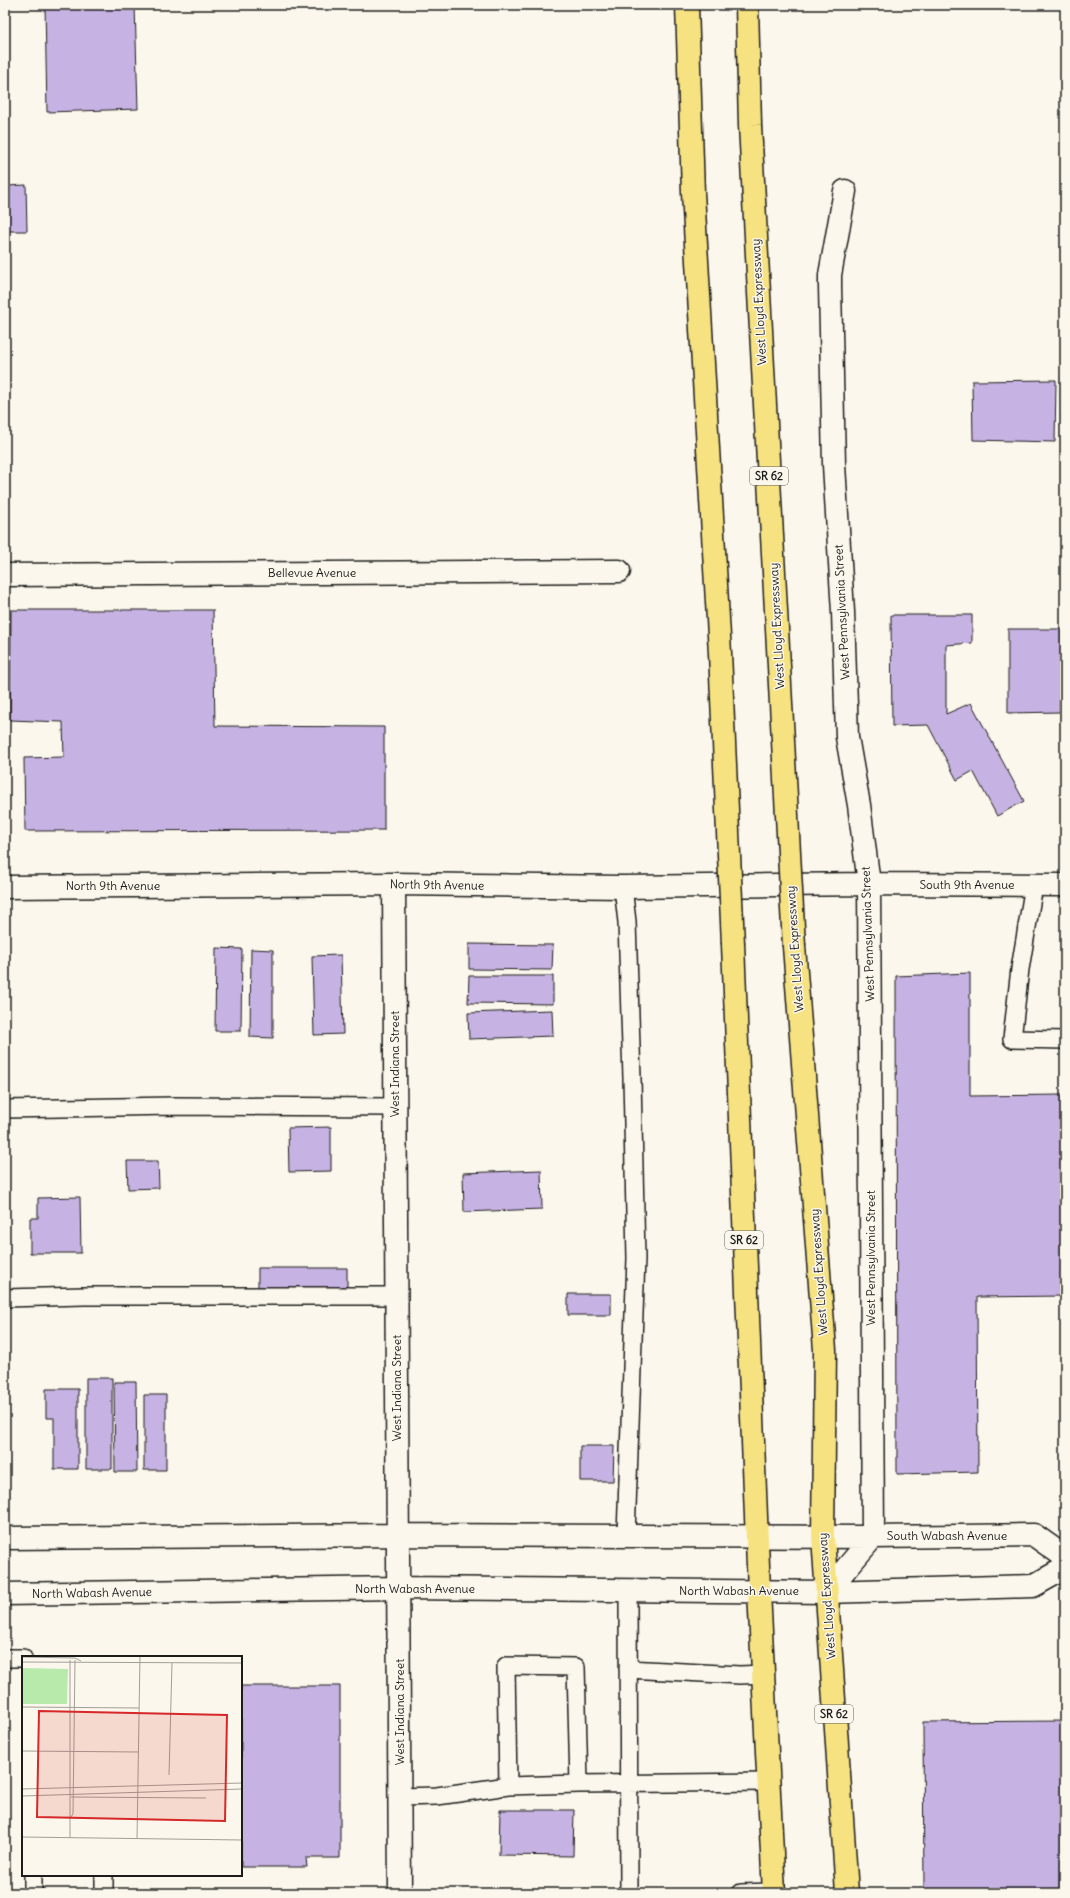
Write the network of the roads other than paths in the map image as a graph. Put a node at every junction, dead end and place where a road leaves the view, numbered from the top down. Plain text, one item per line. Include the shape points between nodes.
1 (687, 5) edge
2 (747, 5) edge
3 (845, 191) dead end
4 (619, 571) dead end
5 (5, 575) edge
6 (394, 884) junction
7 (869, 884) junction
8 (1034, 885) junction
9 (1065, 886) edge
10 (5, 887) edge
11 (623, 887) junction
12 (1065, 1040) edge
13 (395, 1107) junction
14 (5, 1109) edge
15 (397, 1296) junction
16 (5, 1298) edge
17 (398, 1535) junction
18 (626, 1535) junction
19 (757, 1536) junction
20 (822, 1536) junction
21 (873, 1537) junction
22 (5, 1538) edge
23 (1065, 1557) edge
24 (1065, 1568) edge
25 (399, 1588) junction
26 (628, 1591) junction
27 (759, 1591) junction
28 (826, 1592) junction
29 (5, 1594) edge
30 (5, 1658) edge
31 (22, 1658) edge
32 (628, 1669) junction
33 (764, 1674) junction
34 (768, 1782) junction
35 (628, 1783) junction
36 (579, 1784) junction
37 (508, 1786) junction
38 (400, 1797) junction
39 (33, 1876) edge
40 (104, 1876) edge
41 (773, 1892) edge
42 (33, 1893) edge
43 (104, 1893) edge
44 (400, 1893) edge
45 (628, 1893) edge
46 (741, 1893) edge
47 (847, 1893) edge

1 - 19 highway, SR 62, bridge via 693,193 733,944
2 - 20 highway, West Lloyd Expressway / SR 62, bridge via 750,125 794,946 825,1350
3 - 7 street, West Pennsylvania Street via 830,275 834,465 847,736
4 - 5 street, Bellevue Avenue
6 - 10 street, North 9th Avenue
6 - 11 street, North 9th Avenue
6 - 13 street, West Indiana Street
7 - 8 street, South 9th Avenue
7 - 11 street, North 9th Avenue
7 - 21 street, West Pennsylvania Street
8 - 9 street, South 9th Avenue
8 - 12 lane via 1012,1039
11 - 18 lane via 627,922 636,1258
13 - 14 lane via 174,1106
13 - 15 street, West Indiana Street
15 - 16 lane
15 - 17 street, West Indiana Street
17 - 18 street
17 - 22 street
17 - 25 street, West Indiana Street
18 - 19 street
19 - 20 street
19 - 27 highway, SR 62
20 - 21 street, South Wabash Avenue
20 - 28 highway, West Lloyd Expressway / SR 62
21 - 23 street, South Wabash Avenue via 1034,1535
21 - 28 street
24 - 28 street via 1033,1586
25 - 26 street, North Wabash Avenue
25 - 29 street, North Wabash Avenue
25 - 38 street, West Indiana Street
26 - 27 street, North Wabash Avenue
26 - 32 lane
27 - 28 street, North Wabash Avenue
27 - 33 highway, SR 62
28 - 47 highway, West Lloyd Expressway / SR 62
30 - 31 lane
32 - 33 lane
32 - 35 lane
33 - 34 highway, SR 62
34 - 35 lane
34 - 41 highway, SR 62
35 - 36 lane
35 - 45 lane
36 - 37 lane
36 - 37 lane via 576,1667 506,1666
37 - 38 lane via 437,1796
38 - 44 street, West Indiana Street
39 - 42 lane
40 - 43 lane
41 - 46 lane

